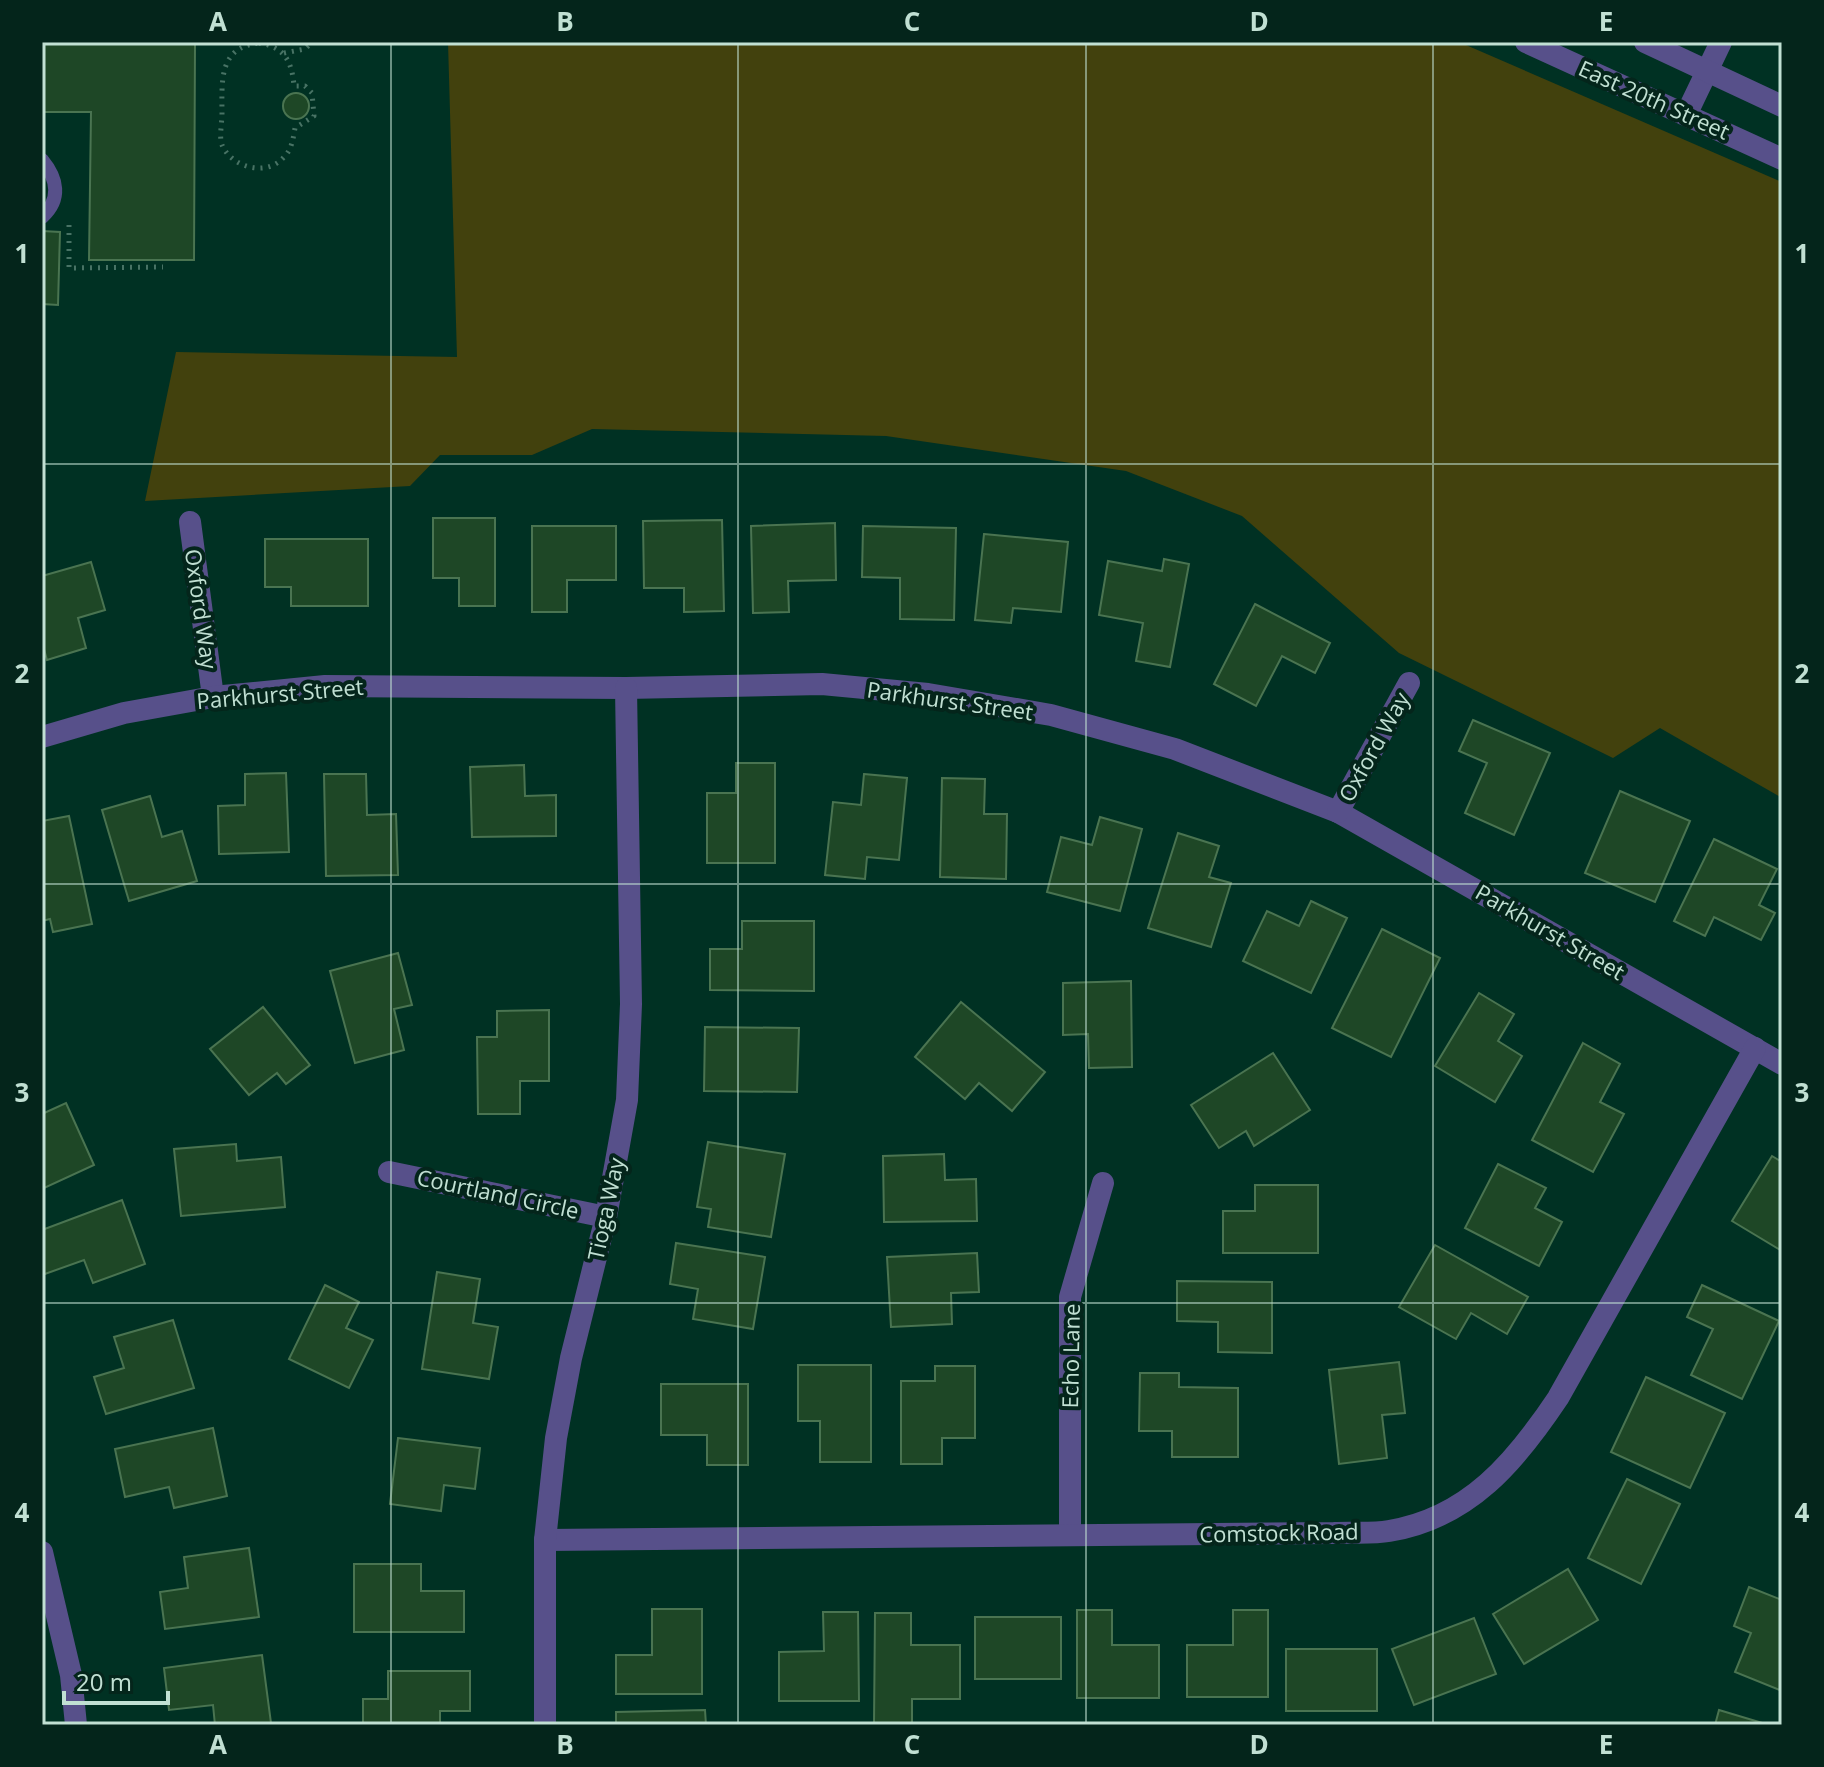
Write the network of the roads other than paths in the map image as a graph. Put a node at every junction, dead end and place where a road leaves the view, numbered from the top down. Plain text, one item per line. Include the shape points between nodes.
1 (1526, 42) edge
2 (1645, 42) edge
3 (1721, 42) edge
4 (1707, 71) junction
5 (1782, 106) edge
6 (1686, 115) junction
7 (1782, 159) edge
8 (42, 160) edge
9 (42, 217) edge
10 (190, 522) dead end
11 (1409, 683) dead end
12 (626, 688) junction
13 (213, 697) junction
14 (42, 737) edge
15 (1338, 812) junction
16 (1755, 1048) junction
17 (1782, 1064) edge
18 (389, 1172) dead end
19 (1103, 1183) dead end
20 (606, 1217) junction
21 (1070, 1534) junction
22 (545, 1540) junction
23 (42, 1552) edge
24 (76, 1725) edge
25 (545, 1725) edge

1 - 6 street, East 20th Street
2 - 4 street
3 - 4 street
4 - 5 street
4 - 6 street
6 - 7 street, East 20th Street
8 - 9 lane via 55,175 56,198
10 - 13 street, Oxford Way
11 - 15 street, Oxford Way
12 - 13 street, Parkhurst Street via 325,686
12 - 15 street, Parkhurst Street via 822,684 928,694 1051,715 1175,749
12 - 20 street, Tioga Way via 631,1004 627,1100
13 - 14 street, Parkhurst Street via 124,713
15 - 16 street, Parkhurst Street
16 - 17 street, Parkhurst Street
16 - 21 street, Comstock Road via 1558,1398 1522,1452 1483,1488 1438,1516 1390,1531
18 - 20 street, Courtland Circle
19 - 21 street, Echo Lane via 1070,1297
20 - 22 street, Tioga Way via 566,1385
21 - 22 street, Comstock Road
22 - 25 street, Tioga Way
23 - 24 street via 71,1675

